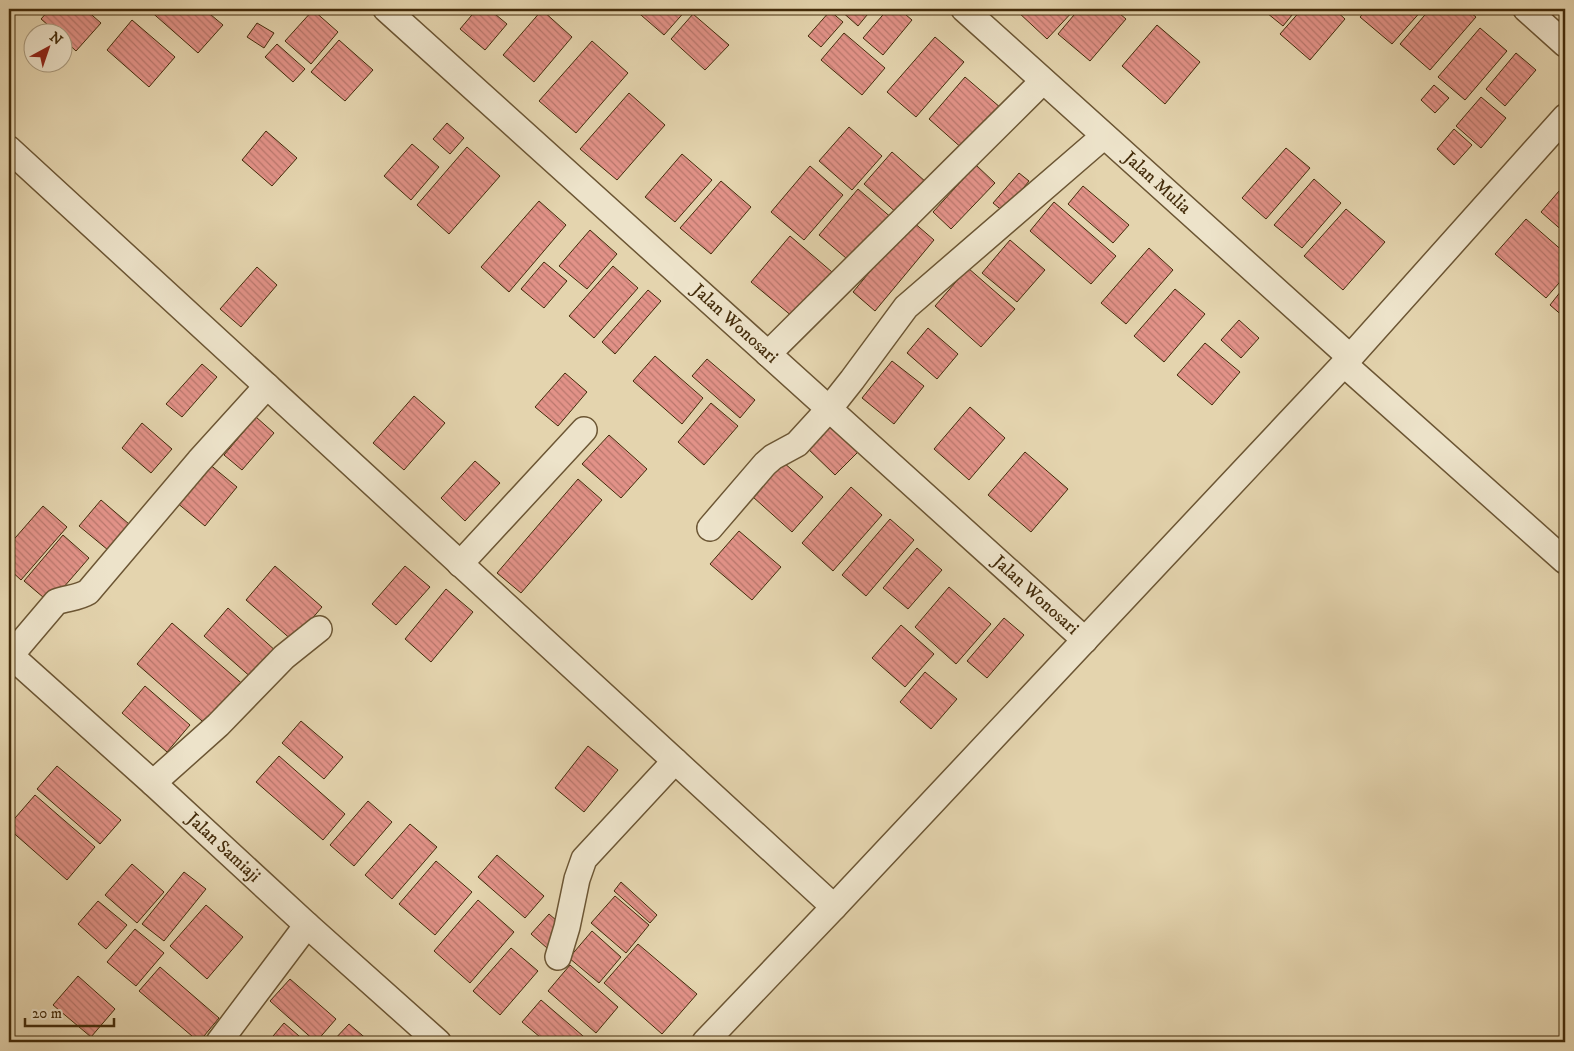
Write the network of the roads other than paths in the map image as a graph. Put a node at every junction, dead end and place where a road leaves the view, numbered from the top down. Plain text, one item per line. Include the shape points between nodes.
1 (386, 9) edge
2 (1526, 9) edge
3 (981, 14) edge
4 (1565, 44) edge
5 (1043, 81) junction
6 (1565, 117) edge
7 (1104, 136) junction
8 (9, 149) edge
9 (768, 354) junction
10 (1347, 361) junction
11 (268, 386) junction
12 (829, 409) junction
13 (584, 430) dead end
14 (710, 528) dead end
15 (1565, 561) edge
16 (460, 564) junction
17 (319, 629) dead end
18 (1085, 640) junction
19 (10, 655) edge
20 (675, 761) junction
21 (153, 783) junction
22 (834, 907) junction
23 (307, 926) junction
24 (558, 957) dead end
25 (219, 1042) edge
26 (438, 1042) edge
27 (705, 1042) edge

1 - 9 street, Jalan Wonosari
2 - 4 street
3 - 5 street, Jalan Mulia
5 - 7 street, Jalan Mulia
5 - 9 street
6 - 10 street
7 - 10 street, Jalan Mulia
7 - 12 street via 906,307
8 - 11 street
9 - 12 street, Jalan Wonosari
10 - 15 street, Jalan Mulia
10 - 18 street
11 - 16 street
11 - 19 street via 199,461 88,592 56,602
12 - 14 street via 797,444 765,464
12 - 18 street, Jalan Wonosari
13 - 16 street
16 - 20 street
17 - 21 street via 284,657 218,725
18 - 22 street
19 - 21 street, Jalan Samiaji
20 - 22 street
20 - 24 street via 584,859
21 - 23 street, Jalan Samiaji
22 - 27 street
23 - 25 street
23 - 26 street, Jalan Samiaji

